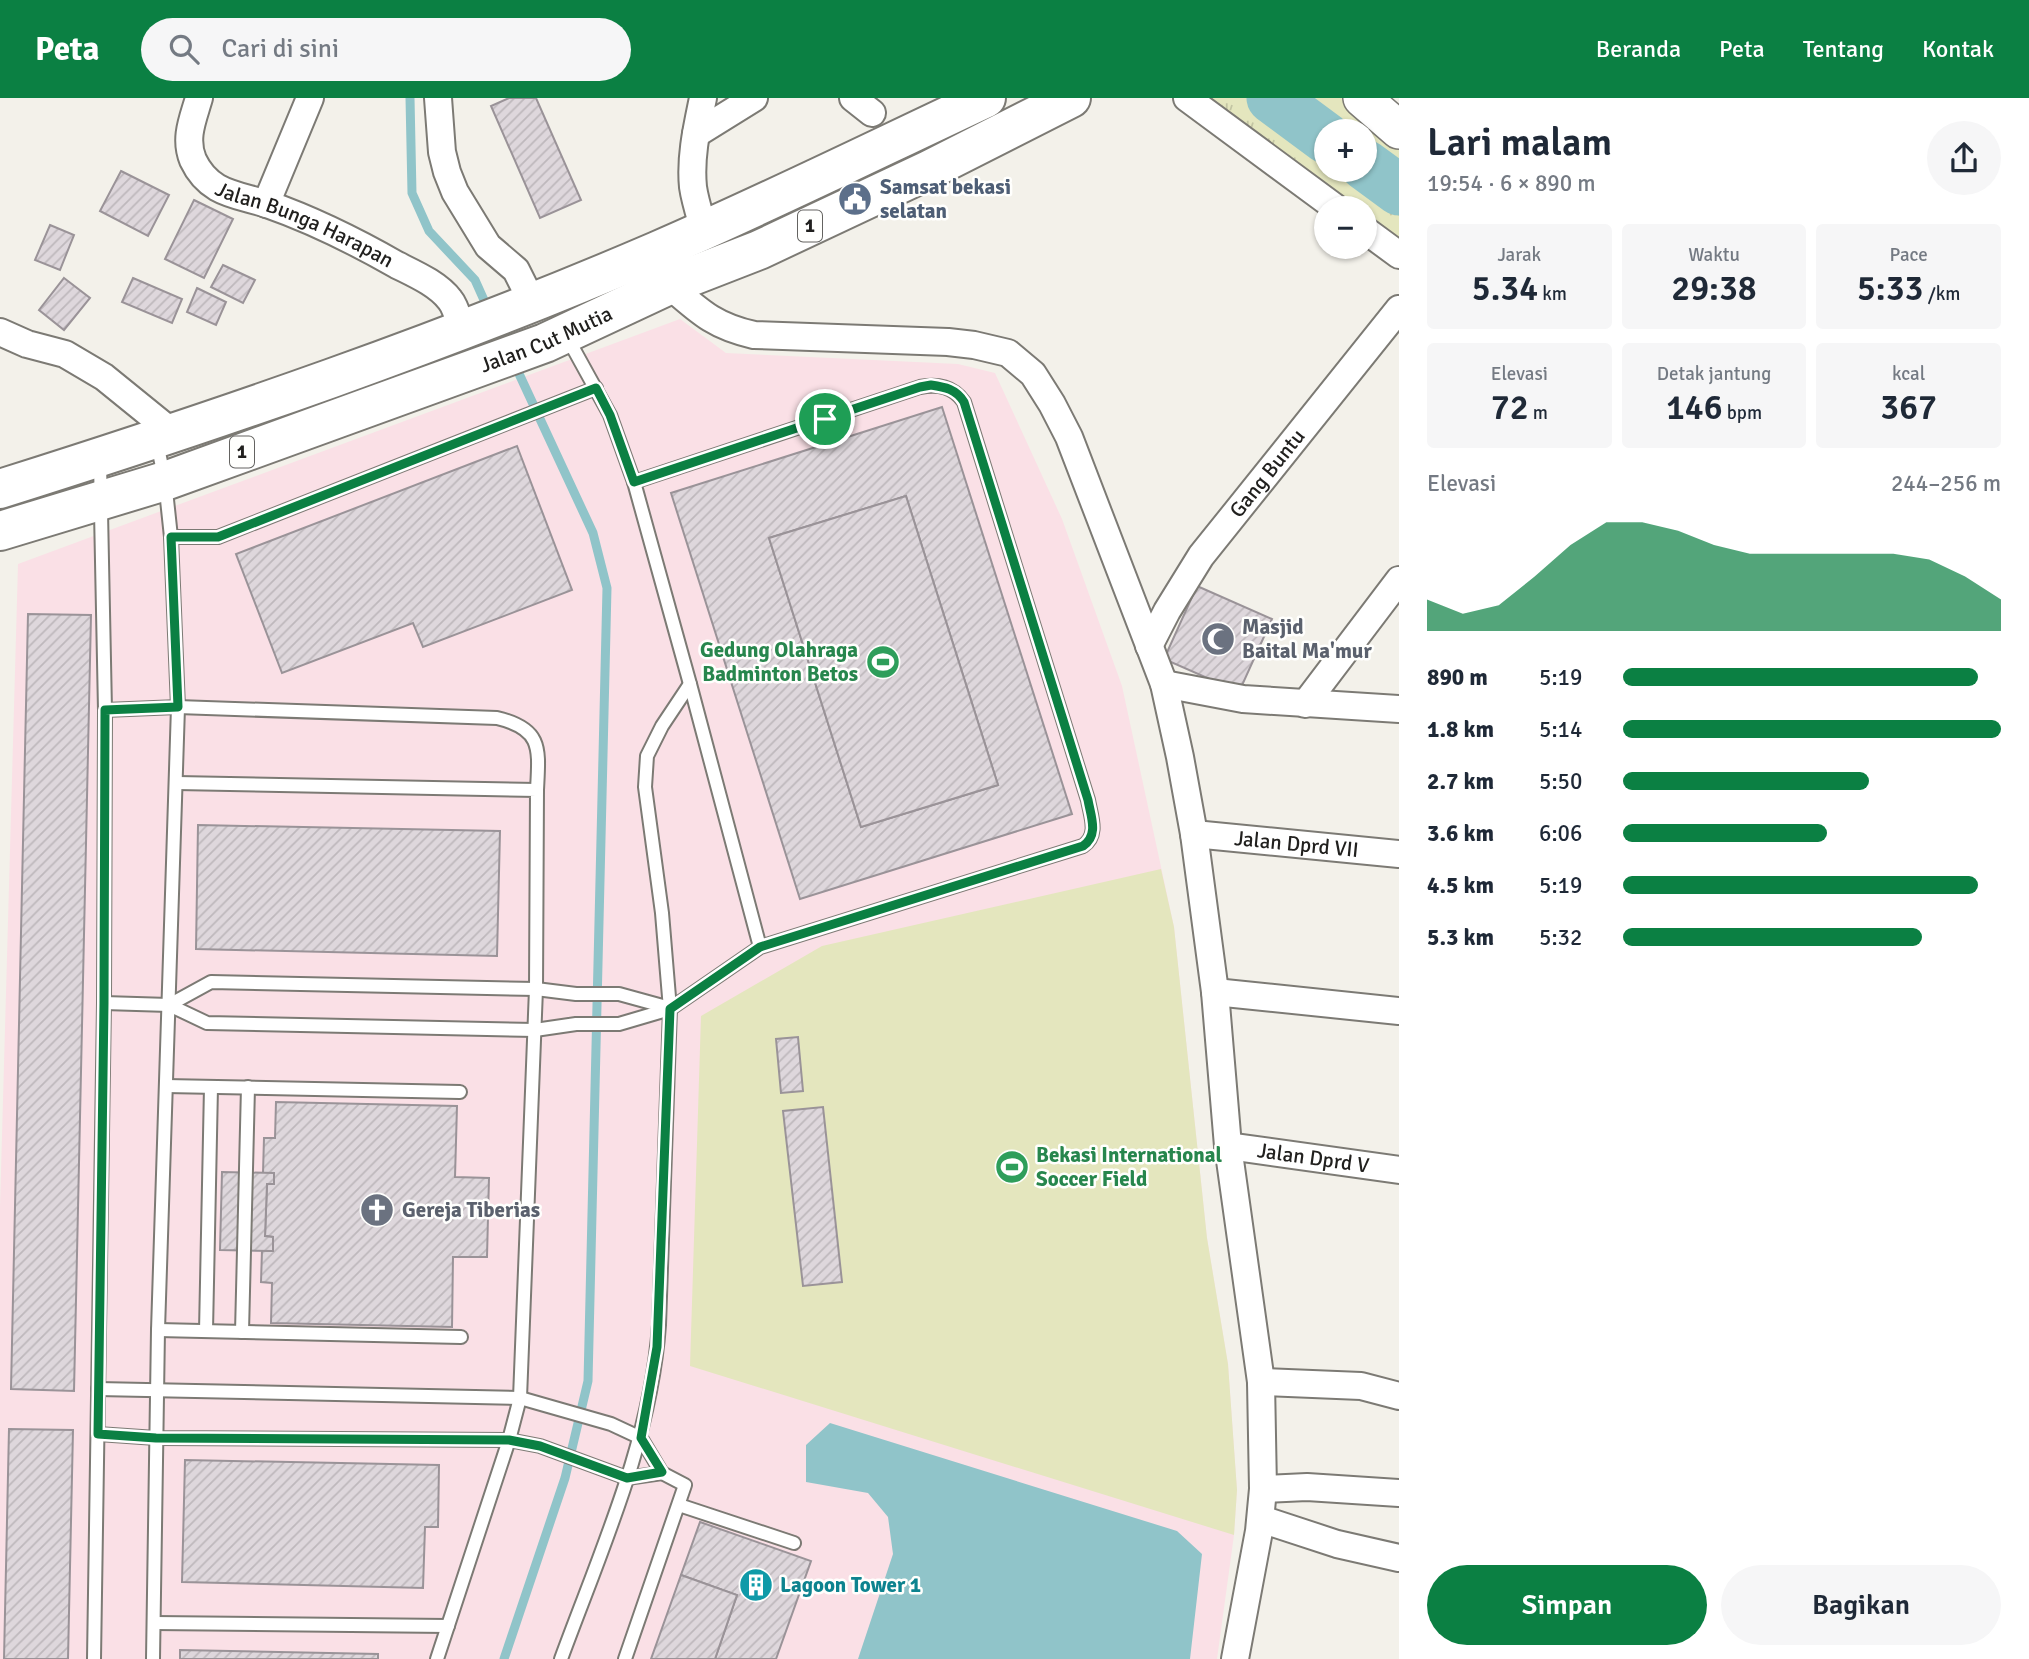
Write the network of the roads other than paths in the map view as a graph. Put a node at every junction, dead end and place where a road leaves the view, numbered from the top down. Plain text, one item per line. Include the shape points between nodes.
1 (199, 98) edge
2 (310, 98) edge
3 (438, 98) edge
4 (703, 98) edge
5 (754, 98) edge
6 (986, 98) edge
7 (1071, 98) edge
8 (1187, 98) edge
9 (1362, 98) edge
10 (1399, 130) edge
11 (696, 134) junction
12 (1320, 196) edge
13 (266, 204) junction
14 (704, 230) junction
15 (1377, 239) edge
16 (1399, 255) edge
17 (669, 285) junction
18 (525, 305) junction
19 (1399, 309) edge
20 (462, 330) junction
21 (0, 332) edge
22 (555, 338) junction
23 (596, 388) junction
24 (164, 435) junction
25 (100, 458) junction
26 (165, 481) junction
27 (634, 482) junction
28 (0, 489) edge
29 (100, 499) junction
30 (0, 531) edge
31 (171, 537) junction
32 (1399, 580) edge
33 (1149, 646) junction
34 (690, 684) junction
35 (1164, 684) junction
36 (1305, 704) junction
37 (178, 707) junction
38 (1399, 709) edge
39 (105, 710) junction
40 (177, 783) junction
41 (537, 790) junction
42 (1195, 834) junction
43 (1399, 854) edge
44 (760, 947) junction
45 (536, 989) junction
46 (1215, 992) junction
47 (104, 1003) junction
48 (169, 1005) junction
49 (670, 1009) junction
50 (1399, 1011) edge
51 (535, 1030) junction
52 (166, 1086) junction
53 (211, 1087) junction
54 (248, 1087) junction
55 (460, 1092) dead end
56 (1228, 1146) junction
57 (1399, 1170) edge
58 (158, 1330) junction
59 (206, 1331) junction
60 (242, 1332) junction
61 (460, 1337) dead end
62 (1261, 1382) junction
63 (98, 1389) junction
64 (157, 1391) junction
65 (1399, 1396) edge
66 (520, 1398) junction
67 (98, 1434) junction
68 (156, 1438) junction
69 (641, 1438) junction
70 (509, 1440) junction
71 (662, 1472) junction
72 (627, 1478) junction
73 (1264, 1489) junction
74 (1399, 1493) edge
75 (679, 1505) junction
76 (1261, 1519) junction
77 (794, 1543) dead end
78 (1399, 1558) edge
79 (154, 1623) junction
80 (448, 1626) junction
81 (94, 1659) edge
82 (153, 1659) edge
83 (437, 1659) edge
84 (561, 1659) edge
85 (625, 1659) edge
86 (1236, 1659) edge

1 - 13 street, Jalan Bunga Harapan via 188,135 198,169 223,192
2 - 13 street
3 - 18 street via 442,152 455,192 488,246 516,270
4 - 11 street
5 - 11 street
6 - 14 highway, Jalan Cut Mutia / 1
7 - 17 highway, Jalan Cut Mutia / 1 via 759,250
8 - 12 street
9 - 10 street
11 - 14 street via 694,188
13 - 20 street, Jalan Bunga Harapan via 336,231 424,279 451,301
14 - 18 highway, Jalan Cut Mutia / 1
15 - 16 street
17 - 22 highway, Jalan Cut Mutia / 1
17 - 33 street via 706,317 734,331 974,345 1008,353 1022,363 1069,437
18 - 20 highway, Jalan Cut Mutia / 1
19 - 33 street, Gang Buntu via 1201,556
20 - 24 highway, Jalan Cut Mutia / 1
21 - 24 street via 65,354 104,377
22 - 23 lane
22 - 26 highway, Jalan Cut Mutia / 1
23 - 27 lane
23 - 31 lane via 218,537
24 - 25 highway, Jalan Cut Mutia / 1
24 - 26 lane
25 - 28 highway, Jalan Cut Mutia / 1
25 - 29 lane
26 - 29 highway, Jalan Cut Mutia / 1
26 - 31 lane
27 - 34 lane
27 - 44 lane via 920,387 941,386 958,393 1088,800 1093,831 1083,846
29 - 30 highway, Jalan Cut Mutia / 1
29 - 39 lane
31 - 37 lane
32 - 36 street
33 - 35 street
34 - 44 lane
34 - 49 lane via 648,756 645,787
35 - 36 street via 1212,695
35 - 42 street
36 - 38 street
37 - 39 lane
37 - 40 lane
37 - 41 lane via 497,718 520,726 537,744
39 - 47 lane
40 - 41 lane
40 - 48 lane
41 - 45 lane
42 - 43 street, Jalan Dprd VII
42 - 46 street
44 - 49 lane
45 - 48 lane via 211,982
45 - 49 lane via 619,994
45 - 51 lane
46 - 50 street
46 - 56 street
47 - 48 lane
47 - 63 lane
48 - 51 lane via 207,1023
48 - 52 lane
49 - 51 lane via 619,1024
49 - 69 lane via 657,1347
51 - 66 lane
52 - 53 lane
52 - 58 lane
53 - 54 lane
53 - 59 lane
54 - 55 lane
54 - 60 lane
56 - 57 street, Jalan Dprd V
56 - 62 street
58 - 59 lane
58 - 64 lane
59 - 60 lane
60 - 61 lane
62 - 65 street via 1361,1387
62 - 73 street
63 - 64 lane
63 - 67 lane
64 - 66 lane
64 - 68 lane
66 - 69 lane via 611,1424
66 - 70 lane
67 - 68 lane
67 - 81 lane
68 - 70 lane
68 - 79 lane
69 - 71 lane
69 - 72 lane
70 - 72 lane via 540,1446
70 - 80 lane
71 - 72 lane
71 - 75 lane via 685,1485
72 - 84 lane
73 - 74 street
73 - 76 street
75 - 77 lane
75 - 85 lane
76 - 78 street
76 - 86 street
79 - 80 lane
79 - 82 lane
80 - 83 lane

